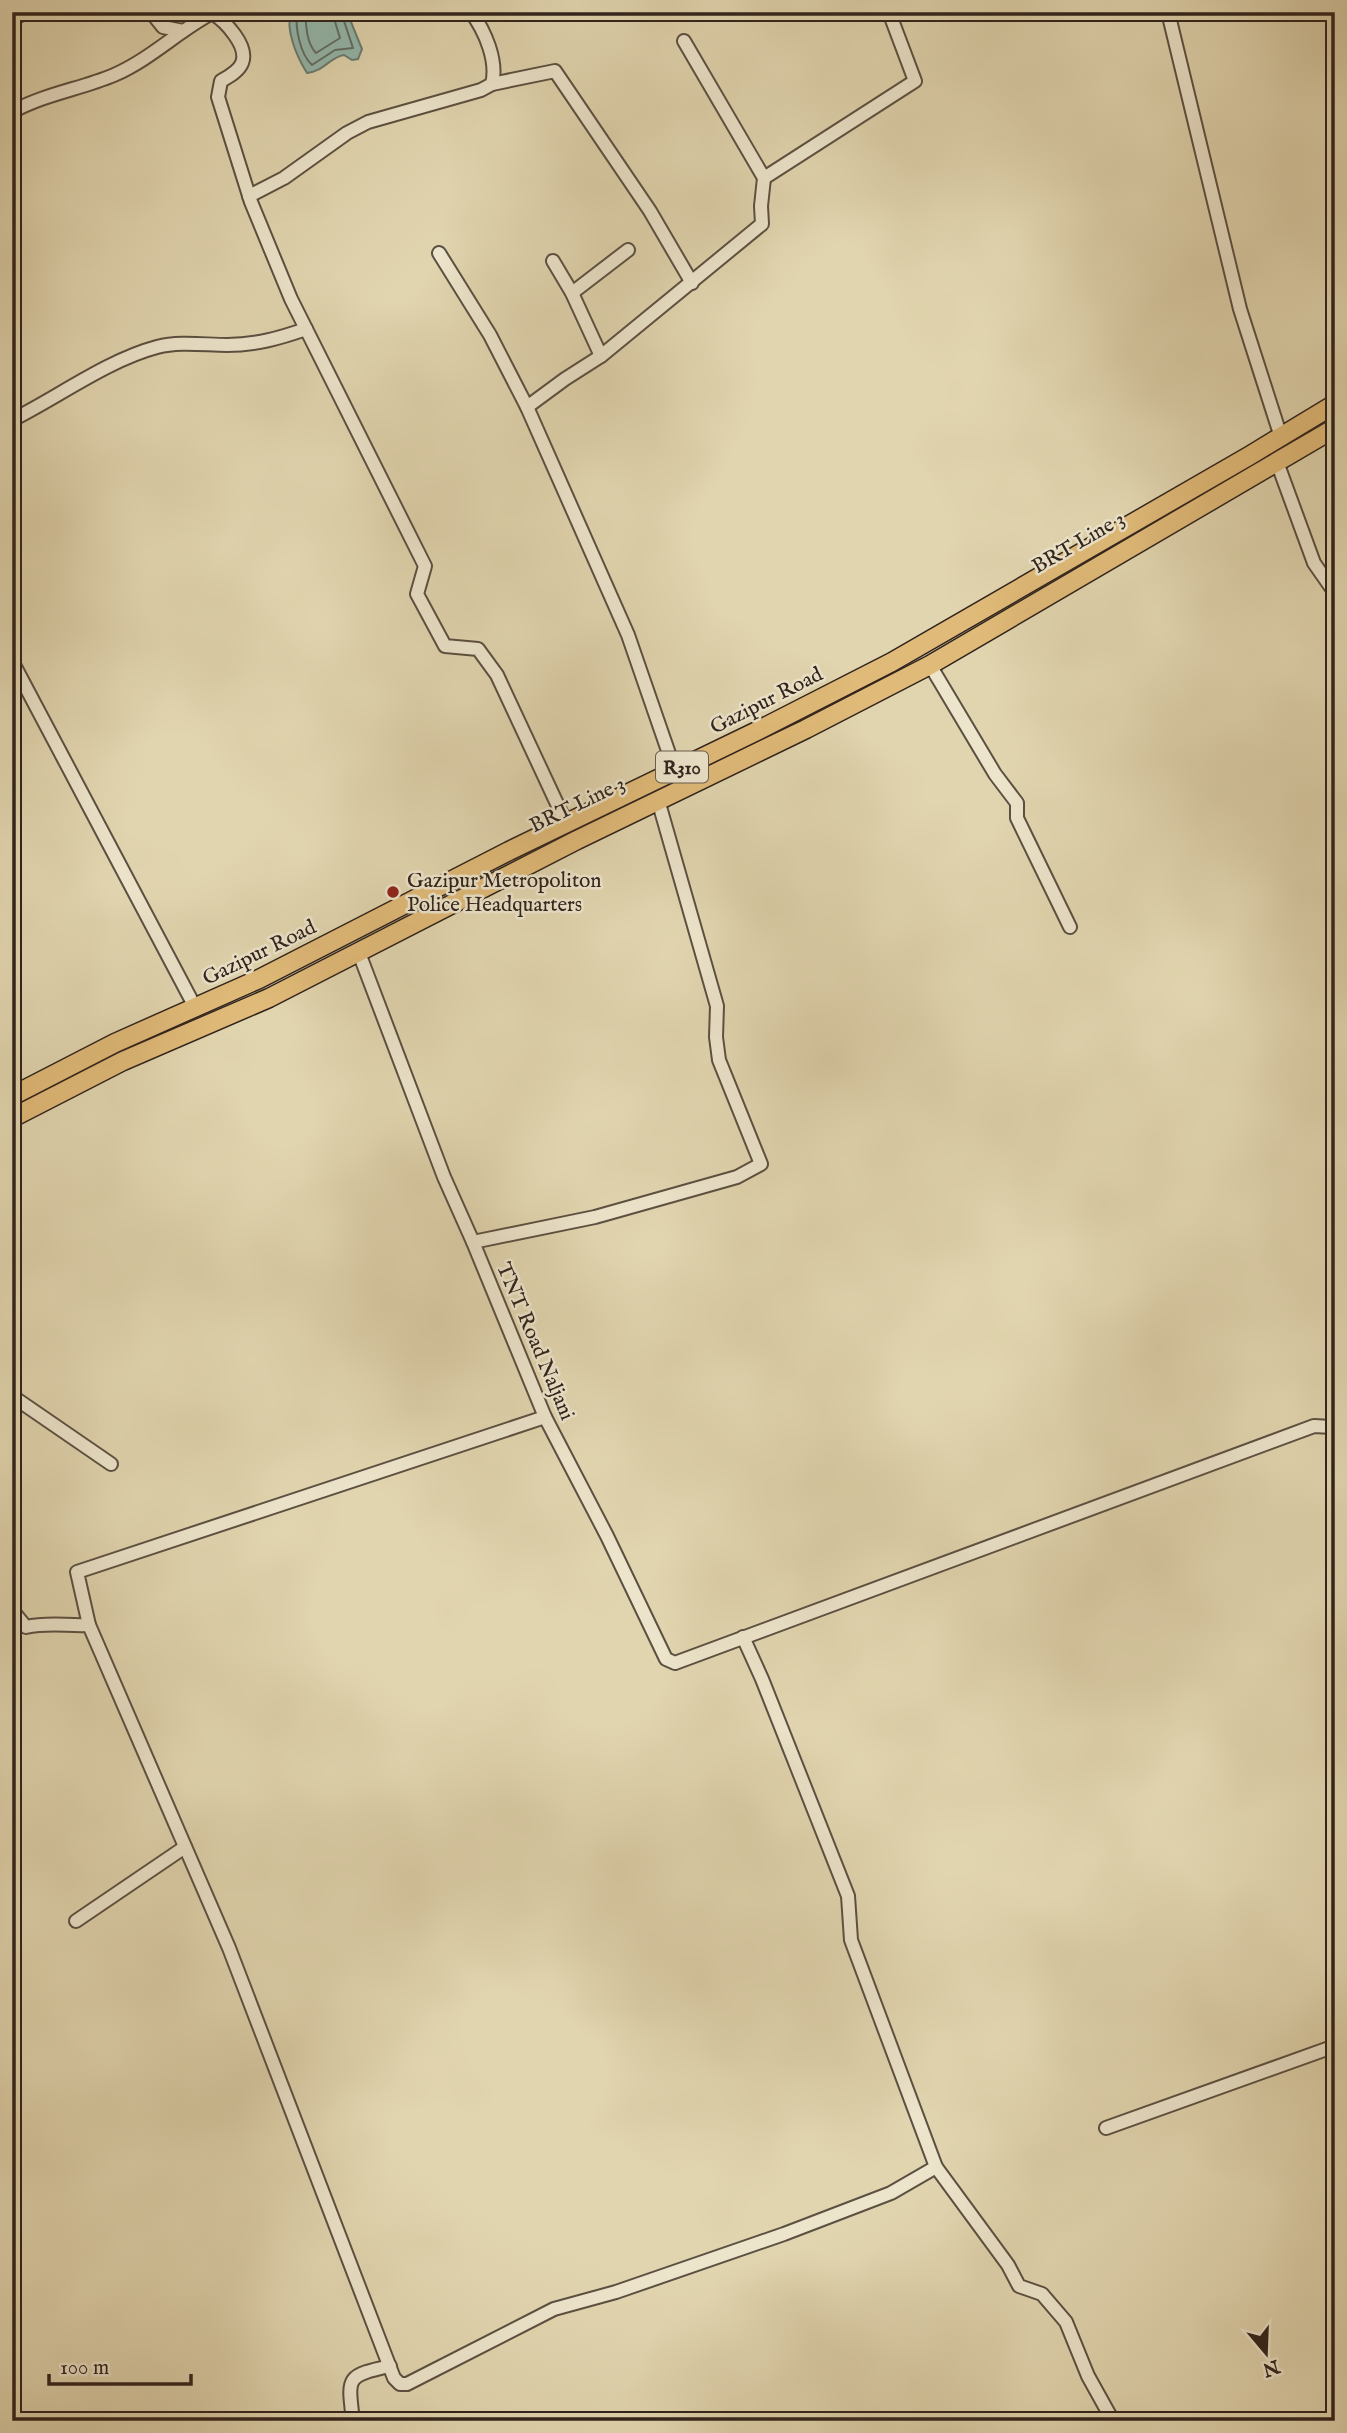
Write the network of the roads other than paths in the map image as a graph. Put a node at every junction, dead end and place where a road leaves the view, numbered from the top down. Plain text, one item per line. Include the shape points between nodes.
1 (27, 12) edge
2 (151, 12) edge
3 (471, 12) edge
4 (889, 12) edge
5 (1168, 12) edge
6 (213, 13) edge
7 (12, 19) edge
8 (183, 31) junction
9 (684, 41) dead end
10 (492, 84) junction
11 (12, 112) edge
12 (764, 178) junction
13 (249, 196) junction
14 (628, 250) dead end
15 (439, 253) dead end
16 (553, 261) dead end
17 (692, 283) junction
18 (572, 293) junction
19 (306, 329) junction
20 (601, 356) junction
21 (1335, 404) edge
22 (527, 407) junction
23 (1335, 418) edge
24 (12, 420) edge
25 (1335, 428) edge
26 (1281, 437) junction
27 (1277, 462) junction
28 (1335, 593) edge
29 (12, 662) edge
30 (930, 665) junction
31 (675, 771) junction
32 (658, 800) junction
33 (566, 823) junction
34 (1070, 927) dead end
35 (359, 953) junction
36 (195, 1007) junction
37 (12, 1096) edge
38 (12, 1107) edge
39 (12, 1118) edge
40 (473, 1242) junction
41 (12, 1396) edge
42 (545, 1417) junction
43 (1335, 1429) edge
44 (111, 1464) dead end
45 (12, 1610) edge
46 (89, 1625) junction
47 (743, 1637) junction
48 (186, 1847) junction
49 (76, 1921) dead end
50 (1335, 2046) edge
51 (1106, 2128) dead end
52 (936, 2167) junction
53 (390, 2366) junction
54 (353, 2421) edge
55 (1113, 2421) edge
56 (1236, 2421) edge
57 (1258, 2421) edge

1 - 7 street
2 - 8 street via 163,27
3 - 10 street via 494,66
4 - 12 street via 915,81
5 - 26 street via 1240,309
6 - 8 street
6 - 13 street via 229,25 243,53 239,68 221,81 218,97
8 - 11 street via 114,75
9 - 12 street
10 - 13 street via 368,122
10 - 17 street via 555,71 650,211
12 - 17 street via 761,226
13 - 19 street
14 - 18 street
15 - 22 street via 490,335
16 - 18 street
17 - 20 street
18 - 20 street
19 - 24 street via 265,343 158,347 94,373
19 - 33 street via 425,566 417,594 444,646 478,649 497,675
20 - 22 street
21 - 26 main road, Gazipur Road / R310
22 - 31 street via 628,635
23 - 38 main road, BRT Line 3 via 1009,608 799,721 265,989 119,1052
25 - 27 main road, Gazipur Road / R310
26 - 31 main road, Gazipur Road / R310 via 892,662
27 - 28 street via 1314,563
27 - 30 main road, Gazipur Road / R310
29 - 36 street
30 - 32 main road, Gazipur Road / R310
30 - 34 street via 1017,803 1017,818
31 - 33 main road, Gazipur Road / R310
32 - 35 main road, Gazipur Road / R310
32 - 40 street via 717,1006 719,1060 761,1164 737,1177 595,1217
33 - 36 main road, Gazipur Road / R310
35 - 39 main road, Gazipur Road / R310 via 123,1061
35 - 40 street, TNT Road Naljani
36 - 37 main road, Gazipur Road / R310
40 - 42 street, TNT Road Naljani
41 - 44 street
42 - 46 street via 77,1572
42 - 47 street, TNT Road Naljani via 666,1659 674,1663
43 - 47 street, TNT Road Naljani via 1314,1426
45 - 46 street via 26,1627
46 - 48 street
47 - 52 street via 848,1896 851,1940
48 - 49 street
48 - 53 street
50 - 51 street
52 - 53 street via 891,2193 784,2234 554,2309 407,2384 400,2384
52 - 55 street via 1019,2286 1042,2294 1066,2322
53 - 54 street via 352,2379
56 - 57 street

